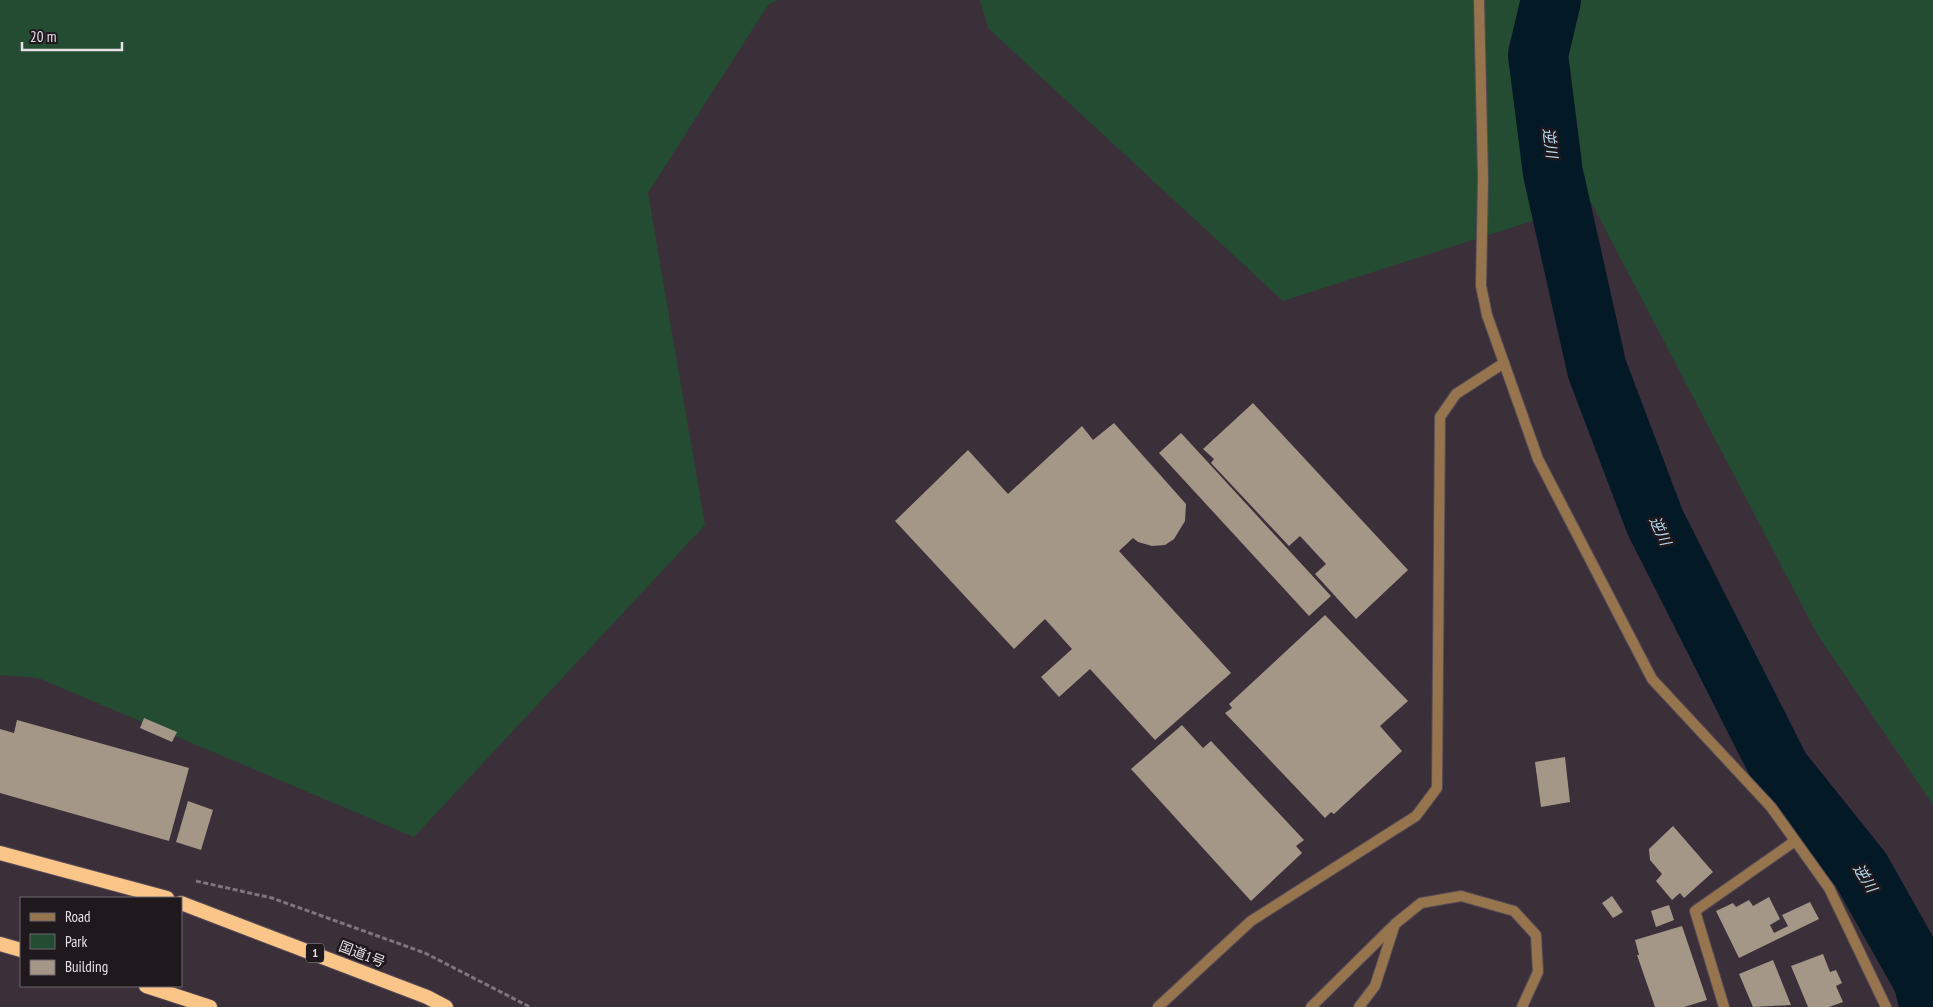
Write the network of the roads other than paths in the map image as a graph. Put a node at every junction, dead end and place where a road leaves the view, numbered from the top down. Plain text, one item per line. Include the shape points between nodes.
1 (1479, 0) edge
2 (1504, 364) junction
3 (1795, 841) junction
4 (0, 853) edge
5 (163, 897) edge
6 (182, 903) edge
7 (1395, 924) junction
8 (0, 944) edge
9 (20, 950) edge
10 (149, 987) edge
11 (210, 1007) edge
12 (446, 1007) edge
13 (1158, 1007) edge
14 (1311, 1007) edge
15 (1359, 1007) edge
16 (1522, 1007) edge
17 (1724, 1007) edge
18 (1886, 1007) edge

1 - 2 street via 1483,178 1481,286
2 - 3 street via 1538,459 1652,679 1771,807
2 - 13 street via 1456,394 1440,417 1437,788 1416,816 1251,921
3 - 17 street via 1695,911
3 - 18 street via 1829,888
4 - 5 highway
6 - 12 highway, 国道1号 / 1 via 293,944
7 - 14 street
7 - 15 street via 1374,986
7 - 16 street via 1421,904 1461,896 1514,911 1536,934 1538,972
8 - 9 highway
10 - 11 highway

